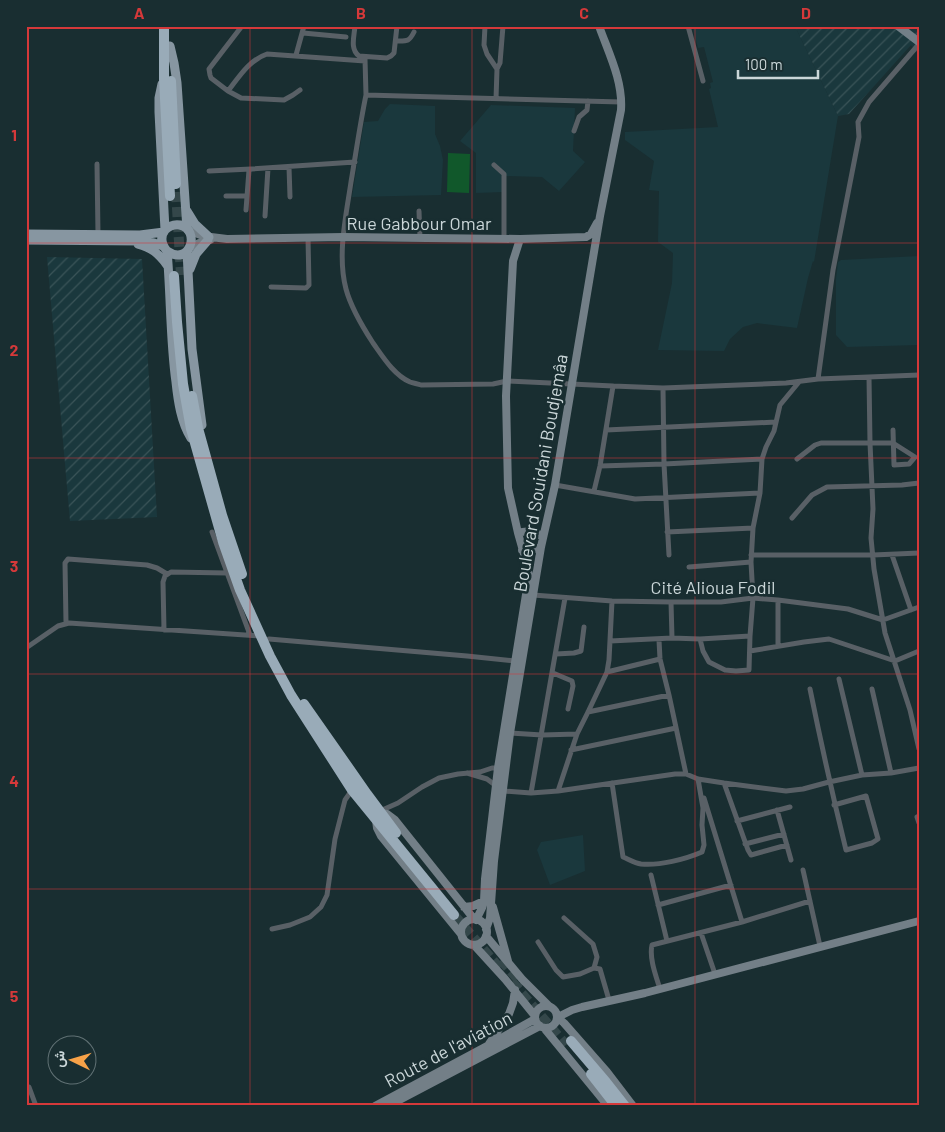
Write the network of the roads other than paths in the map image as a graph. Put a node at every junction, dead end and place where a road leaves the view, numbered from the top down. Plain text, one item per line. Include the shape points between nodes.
1 (164, 26) edge
2 (170, 26) edge
3 (242, 26) edge
4 (304, 26) edge
5 (355, 26) edge
6 (397, 26) edge
7 (485, 26) edge
8 (503, 26) edge
9 (599, 26) edge
10 (688, 26) edge
11 (898, 26) edge
12 (414, 32) dead end
13 (302, 33) junction
14 (346, 37) dead end
15 (396, 41) junction
16 (919, 43) edge
17 (170, 46) junction
18 (296, 55) junction
19 (365, 58) junction
20 (497, 69) junction
21 (164, 79) junction
22 (702, 80) dead end
23 (300, 90) dead end
24 (228, 91) junction
25 (366, 95) junction
26 (496, 99) junction
27 (588, 102) junction
28 (621, 102) junction
29 (574, 131) dead end
30 (355, 162) junction
31 (97, 164) dead end
32 (494, 165) dead end
33 (289, 166) junction
34 (268, 168) junction
35 (252, 169) junction
36 (209, 171) dead end
37 (226, 196) dead end
38 (247, 196) junction
39 (290, 197) dead end
40 (185, 205) junction
41 (246, 210) dead end
42 (419, 211) dead end
43 (265, 216) dead end
44 (600, 216) junction
45 (187, 229) junction
46 (164, 231) junction
47 (26, 234) edge
48 (98, 234) junction
49 (308, 238) junction
50 (343, 238) junction
51 (420, 238) junction
52 (582, 238) junction
53 (209, 239) junction
54 (504, 239) junction
55 (520, 239) junction
56 (26, 240) edge
57 (121, 241) junction
58 (165, 248) junction
59 (188, 249) junction
60 (594, 252) junction
61 (167, 265) junction
62 (181, 275) junction
63 (271, 287) dead end
64 (919, 375) edge
65 (869, 376) junction
66 (818, 379) junction
67 (507, 381) junction
68 (799, 381) junction
69 (572, 384) junction
70 (613, 386) junction
71 (663, 388) junction
72 (776, 422) junction
73 (662, 428) junction
74 (606, 430) junction
75 (893, 430) dead end
76 (870, 443) junction
77 (893, 443) junction
78 (199, 444) junction
79 (762, 459) junction
80 (797, 460) dead end
81 (664, 464) junction
82 (600, 466) junction
83 (919, 483) edge
84 (555, 485) junction
85 (872, 486) junction
86 (594, 491) junction
87 (760, 493) junction
88 (665, 498) junction
89 (792, 518) dead end
90 (753, 528) junction
91 (212, 532) dead end
92 (667, 532) junction
93 (518, 533) junction
94 (543, 537) junction
95 (541, 547) junction
96 (522, 550) junction
97 (751, 554) junction
98 (919, 554) edge
99 (668, 555) dead end
100 (873, 555) junction
101 (892, 555) junction
102 (751, 562) junction
103 (689, 567) dead end
104 (227, 573) junction
105 (166, 574) junction
106 (533, 595) junction
107 (565, 598) junction
108 (753, 598) junction
109 (778, 600) junction
110 (612, 601) junction
111 (671, 602) junction
112 (919, 607) edge
113 (911, 610) junction
114 (883, 620) junction
115 (66, 623) junction
116 (584, 627) dead end
117 (164, 630) junction
118 (250, 635) junction
119 (750, 636) junction
120 (265, 638) junction
121 (672, 638) junction
122 (700, 639) junction
123 (659, 640) junction
124 (610, 641) junction
125 (778, 646) junction
126 (26, 648) edge
127 (750, 651) junction
128 (919, 651) edge
129 (556, 654) junction
130 (660, 659) junction
131 (515, 661) junction
132 (895, 661) junction
133 (607, 672) junction
134 (553, 673) junction
135 (839, 679) dead end
136 (810, 689) dead end
137 (872, 689) dead end
138 (669, 694) junction
139 (568, 709) dead end
140 (588, 712) junction
141 (676, 728) junction
142 (510, 733) junction
143 (576, 734) junction
144 (542, 735) junction
145 (919, 749) edge
146 (571, 750) junction
147 (502, 768) junction
148 (919, 768) edge
149 (467, 773) junction
150 (891, 773) junction
151 (686, 774) junction
152 (862, 775) junction
153 (698, 779) junction
154 (829, 782) junction
155 (612, 783) junction
156 (724, 783) junction
157 (496, 786) junction
158 (352, 790) junction
159 (503, 791) junction
160 (558, 791) junction
161 (531, 793) junction
162 (834, 805) junction
163 (790, 807) dead end
164 (777, 810) junction
165 (379, 814) junction
166 (919, 816) edge
167 (737, 821) junction
168 (919, 823) edge
169 (784, 834) junction
170 (746, 844) junction
171 (787, 845) junction
172 (791, 860) dead end
173 (803, 870) dead end
174 (651, 875) dead end
175 (731, 885) junction
176 (488, 901) junction
177 (810, 901) junction
178 (658, 905) junction
179 (459, 911) junction
180 (564, 918) dead end
181 (475, 920) junction
182 (919, 920) edge
183 (742, 922) junction
184 (272, 929) dead end
185 (486, 932) junction
186 (701, 933) junction
187 (461, 934) junction
188 (667, 941) junction
189 (538, 942) dead end
190 (474, 945) junction
191 (820, 946) junction
192 (510, 965) junction
193 (594, 968) junction
194 (715, 974) junction
195 (660, 989) junction
196 (515, 990) junction
197 (609, 1000) junction
198 (551, 1007) junction
199 (582, 1007) junction
200 (558, 1017) junction
201 (539, 1022) junction
202 (487, 1046) junction
203 (29, 1087) dead end
204 (36, 1106) edge
205 (375, 1106) edge
206 (388, 1106) edge
207 (608, 1106) edge
208 (616, 1106) edge
209 (625, 1106) edge
210 (633, 1106) edge

1 - 21 highway
2 - 17 highway
3 - 24 street via 209,69 211,78
4 - 13 street
5 - 19 street via 354,50
6 - 15 street
7 - 20 street via 484,45
8 - 20 street
9 - 28 main road, Boulevard Souidani Boudjemâa via 619,81
10 - 22 street
11 - 16 main road
12 - 15 street via 408,40
13 - 14 street
13 - 18 street
15 - 19 street via 391,56
16 - 66 street via 869,102 858,122 859,137 833,270
17 - 21 highway via 173,194
17 - 40 main road via 176,72
18 - 19 street
18 - 24 street via 262,56 244,70
19 - 25 street
20 - 26 street
21 - 46 main road via 159,112
23 - 24 street via 284,100 241,98
25 - 26 street
25 - 30 street
26 - 27 street
27 - 28 street
27 - 29 street via 587,110 579,117
28 - 44 main road, Boulevard Souidani Boudjemâa
30 - 33 street
30 - 50 street
31 - 48 street
32 - 54 street via 504,174
33 - 34 street
33 - 39 street
34 - 35 street
34 - 43 street
35 - 36 street
35 - 38 street via 249,170
37 - 38 street
38 - 41 street
40 - 45 main road
40 - 53 main road via 194,224
42 - 51 street
44 - 52 main road via 591,234
44 - 60 main road, Boulevard Souidani Boudjemâa
45 - 46 main road via 178,225
45 - 53 main road, Rue Gabbour Omar
45 - 59 main road via 191,240
46 - 48 main road via 145,235
46 - 58 main road
47 - 48 main road
49 - 50 main road, Rue Gabbour Omar
49 - 53 main road, Rue Gabbour Omar
49 - 63 street via 309,285 306,288
50 - 51 main road, Rue Gabbour Omar
50 - 67 street via 343,269 352,307 396,373 421,385
51 - 54 main road, Rue Gabbour Omar
52 - 55 main road, Rue Gabbour Omar
52 - 60 main road
53 - 59 main road
53 - 62 main road
54 - 55 main road, Rue Gabbour Omar
55 - 67 main road, Boulevard Souidani Boudjemâa via 513,261
56 - 57 main road
57 - 58 main road via 145,241
57 - 61 main road via 149,248
58 - 59 main road via 179,255
58 - 61 main road
59 - 62 main road
60 - 69 main road, Boulevard Souidani Boudjemâa
61 - 78 main road via 177,390 184,424
62 - 78 highway via 189,382
64 - 65 street
65 - 66 street
65 - 76 street
66 - 68 street
67 - 69 street
67 - 93 main road, Boulevard Souidani Boudjemâa via 508,488
68 - 71 street
68 - 72 street via 780,405
69 - 70 street
69 - 84 main road, Boulevard Souidani Boudjemâa
70 - 71 street
70 - 74 street
71 - 73 street
72 - 73 street
72 - 79 street
73 - 74 street
73 - 81 street
74 - 82 street
75 - 77 street
76 - 77 street
76 - 80 street via 821,442
76 - 85 street
77 - 77 street via 915,457 908,464 894,465
78 - 120 highway
79 - 81 street
79 - 87 street
81 - 82 street
81 - 88 street
82 - 86 street
83 - 85 street
84 - 86 street
84 - 94 main road, Boulevard Souidani Boudjemâa
85 - 89 street via 827,487 812,495
85 - 100 street
86 - 88 street via 635,499
87 - 88 street
87 - 90 street
88 - 92 street
90 - 92 street
90 - 97 street
91 - 104 street
92 - 99 street
93 - 94 main road via 533,532
93 - 96 main road, Boulevard Souidani Boudjemâa
94 - 95 main road, Boulevard Souidani Boudjemâa
95 - 96 main road
95 - 106 main road, Boulevard Souidani Boudjemâa
96 - 131 main road, Boulevard Souidani Boudjemâa via 529,576
97 - 100 street
97 - 102 street
98 - 101 street
100 - 101 street
100 - 114 street
101 - 113 street
102 - 103 street
102 - 108 street
104 - 105 street
104 - 118 street
105 - 115 street via 147,565 68,559 65,563
105 - 117 street via 163,582
106 - 107 street, Cité Alioua Fodil
106 - 142 main road, Boulevard Souidani Boudjemâa
107 - 110 street, Cité Alioua Fodil
107 - 129 street
108 - 109 street, Cité Alioua Fodil
108 - 111 street, Cité Alioua Fodil
108 - 119 street
109 - 114 street, Cité Alioua Fodil via 848,609
109 - 125 street
110 - 111 street, Cité Alioua Fodil
110 - 124 street
111 - 121 street
112 - 113 street
113 - 114 street
114 - 132 street
115 - 117 street
115 - 126 street
116 - 129 street via 581,651
117 - 118 street
118 - 120 street
119 - 122 street
119 - 127 street
120 - 131 street
120 - 158 highway via 295,702
120 - 165 highway via 309,711
121 - 122 street
121 - 123 street
122 - 127 street via 709,662 724,670 750,670
123 - 124 street
123 - 130 street
124 - 133 street
125 - 127 street
125 - 132 street via 829,639
128 - 132 street
129 - 134 street
130 - 133 street
130 - 138 street
131 - 147 main road, Boulevard Souidani Boudjemâa
132 - 145 street
133 - 140 street
134 - 139 street via 572,681
134 - 144 street
135 - 152 street
136 - 154 street
137 - 150 street
138 - 140 street
138 - 141 street
140 - 143 street
141 - 146 street
141 - 151 street
142 - 144 street
142 - 147 main road, Boulevard Souidani Boudjemâa
143 - 144 street
143 - 146 street
144 - 161 street
146 - 160 street
147 - 149 street
147 - 157 main road, Boulevard Souidani Boudjemâa
147 - 159 main road, Boulevard Souidani Boudjemâa
148 - 150 street
149 - 157 street
149 - 165 street via 439,778
150 - 152 street
151 - 153 street
151 - 155 street
152 - 154 street
153 - 155 street via 703,808 702,852 662,863 640,864 622,857
153 - 156 street
153 - 175 street
154 - 156 street via 786,790
154 - 162 street
155 - 160 street
156 - 167 street
157 - 159 street
157 - 176 main road, Boulevard Souidani Boudjemâa via 486,872
158 - 165 highway
158 - 184 street via 345,800 328,896 310,917
159 - 161 street
159 - 176 main road, Boulevard Souidani Boudjemâa
160 - 161 street
162 - 162 street via 846,850 878,839 866,796
163 - 164 street
164 - 167 street
164 - 169 street
165 - 179 highway
165 - 187 main road via 377,828 381,836
166 - 168 street
167 - 170 street
169 - 170 street
169 - 171 street
170 - 171 street via 751,855
171 - 172 street
173 - 177 street
174 - 178 street
175 - 178 street
175 - 183 street
176 - 179 main road
176 - 181 main road, Boulevard Souidani Boudjemâa
176 - 185 main road, Boulevard Souidani Boudjemâa via 490,922
176 - 192 main road
177 - 183 street
177 - 191 street
178 - 188 street
179 - 181 main road
180 - 193 street via 593,944 597,957
181 - 185 main road via 481,922
181 - 187 main road via 463,925
182 - 191 main road
183 - 186 street
185 - 190 main road via 483,941
185 - 192 main road
186 - 188 street
186 - 194 street
187 - 190 main road via 467,943
188 - 195 street via 652,945 651,949
189 - 193 street via 563,977
190 - 196 main road
191 - 194 main road
192 - 198 main road
193 - 197 street via 600,969
194 - 195 main road
195 - 197 main road
196 - 201 main road
196 - 202 main road via 509,1014
197 - 199 main road
198 - 199 main road
198 - 200 main road
198 - 201 main road via 539,1009
199 - 200 main road
200 - 201 main road via 550,1028
200 - 210 main road
201 - 202 main road, Route de l'aviation
201 - 206 main road
201 - 207 main road
202 - 205 main road, Route de l'aviation
203 - 204 street
208 - 209 highway via 568,1043

